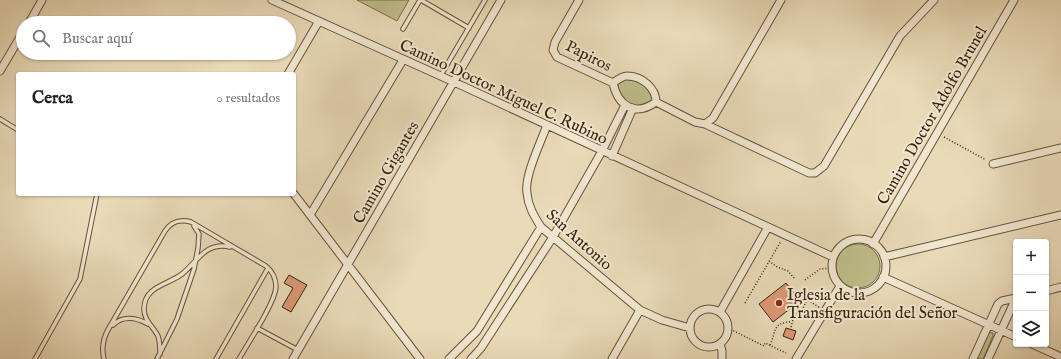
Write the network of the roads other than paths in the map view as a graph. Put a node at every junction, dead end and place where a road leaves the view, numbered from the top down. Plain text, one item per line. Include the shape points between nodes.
1 (42, 0) edge
2 (272, 0) edge
3 (421, 0) edge
4 (486, 0) edge
5 (501, 0) edge
6 (579, 0) edge
7 (781, 0) edge
8 (934, 0) edge
9 (1014, 0) edge
10 (33, 16) edge
11 (319, 21) junction
12 (469, 28) junction
13 (404, 29) dead end
14 (16, 44) edge
15 (403, 60) junction
16 (0, 71) edge
17 (289, 72) edge
18 (440, 76) junction
19 (454, 82) junction
20 (613, 83) junction
21 (656, 102) junction
22 (625, 105) junction
23 (633, 108) junction
24 (0, 119) edge
25 (705, 124) junction
26 (547, 125) junction
27 (16, 129) edge
28 (1061, 148) edge
29 (602, 151) junction
30 (612, 156) junction
31 (993, 164) road end
32 (97, 196) edge
33 (295, 196) edge
34 (1061, 215) edge
35 (310, 216) junction
36 (191, 222) junction
37 (541, 227) junction
38 (768, 227) junction
39 (553, 236) junction
40 (873, 244) junction
41 (235, 248) junction
42 (833, 257) junction
43 (884, 257) junction
44 (195, 262) junction
45 (348, 264) junction
46 (268, 268) junction
47 (883, 277) junction
48 (840, 286) junction
49 (1061, 287) edge
50 (1049, 290) edge
51 (1013, 299) edge
52 (1013, 304) edge
53 (640, 310) junction
54 (720, 312) junction
55 (149, 324) junction
56 (988, 324) junction
57 (109, 328) junction
58 (257, 328) junction
59 (690, 328) junction
60 (1001, 330) junction
61 (1013, 336) edge
62 (720, 344) junction
63 (1039, 347) edge
64 (298, 350) junction
65 (160, 354) junction
66 (1061, 357) edge
67 (35, 359) edge
68 (104, 359) edge
69 (157, 359) edge
70 (216, 359) edge
71 (239, 359) edge
72 (293, 359) edge
73 (420, 359) edge
74 (449, 359) edge
75 (471, 359) edge
76 (612, 359) edge
77 (722, 359) edge
78 (796, 359) edge
79 (973, 359) edge
80 (988, 359) edge

1 - 10 street
2 - 11 street, Camino Doctor Miguel C. Rubino
3 - 12 lane
3 - 13 lane
4 - 12 lane
5 - 19 street, Camino Gigantes
6 - 20 street, Papiros via 553,50 558,57
7 - 25 street via 713,118
8 - 25 street via 900,36 824,166 815,173 810,173
9 - 40 street, Camino Doctor Adolfo Brunel
11 - 15 street, Camino Doctor Miguel C. Rubino
11 - 17 street
12 - 18 lane
14 - 16 street
15 - 18 street, Camino Doctor Miguel C. Rubino
15 - 35 street
18 - 19 street, Camino Doctor Miguel C. Rubino
19 - 26 street, Camino Doctor Miguel C. Rubino
19 - 45 street, Camino Gigantes
20 - 21 street, Papiros via 626,76 635,78 652,87 656,94
20 - 22 street, Papiros via 617,96
21 - 23 street via 646,108
21 - 25 street via 695,122
22 - 23 street
22 - 29 street
23 - 30 street
24 - 27 lane
26 - 29 street, Camino Doctor Miguel C. Rubino
26 - 37 street, San Antonio via 527,180 526,192 531,211
28 - 31 street
29 - 30 street, Camino Doctor Miguel C. Rubino
29 - 39 street
30 - 38 street, Camino Doctor Miguel C. Rubino
32 - 67 lane via 80,279
33 - 35 street
34 - 43 street
35 - 45 street
36 - 41 lane
36 - 44 lane via 199,234
36 - 57 lane via 176,221 169,225
37 - 39 street, San Antonio
37 - 74 street via 477,331
38 - 42 street, Camino Doctor Miguel C. Rubino
38 - 54 street
39 - 53 street, San Antonio
39 - 75 street via 481,348
40 - 42 street via 866,241 850,241 843,244
40 - 43 street
41 - 44 lane via 222,245 214,247
41 - 46 lane
42 - 48 street via 832,268
43 - 47 street
44 - 55 lane via 181,276 149,293 144,309
44 - 65 lane via 177,319
45 - 64 street, Camino Gigantes
45 - 73 street
46 - 58 lane via 275,279 275,292
46 - 70 lane
47 - 48 street via 874,288 860,293
47 - 56 street
48 - 78 street
49 - 50 street
51 - 56 street via 998,304
52 - 60 street
53 - 59 street, San Antonio
53 - 76 street
54 - 59 street via 712,309 698,312 692,319
54 - 62 street via 726,319 728,328 726,337
55 - 57 lane via 131,318 115,322
55 - 65 lane via 158,337
56 - 60 street
56 - 79 street
57 - 68 lane via 102,345
58 - 64 lane
58 - 71 lane
59 - 62 street via 692,336 702,346
60 - 61 street
60 - 80 street
62 - 77 street
63 - 66 street
64 - 72 street, Camino Gigantes
65 - 69 lane

